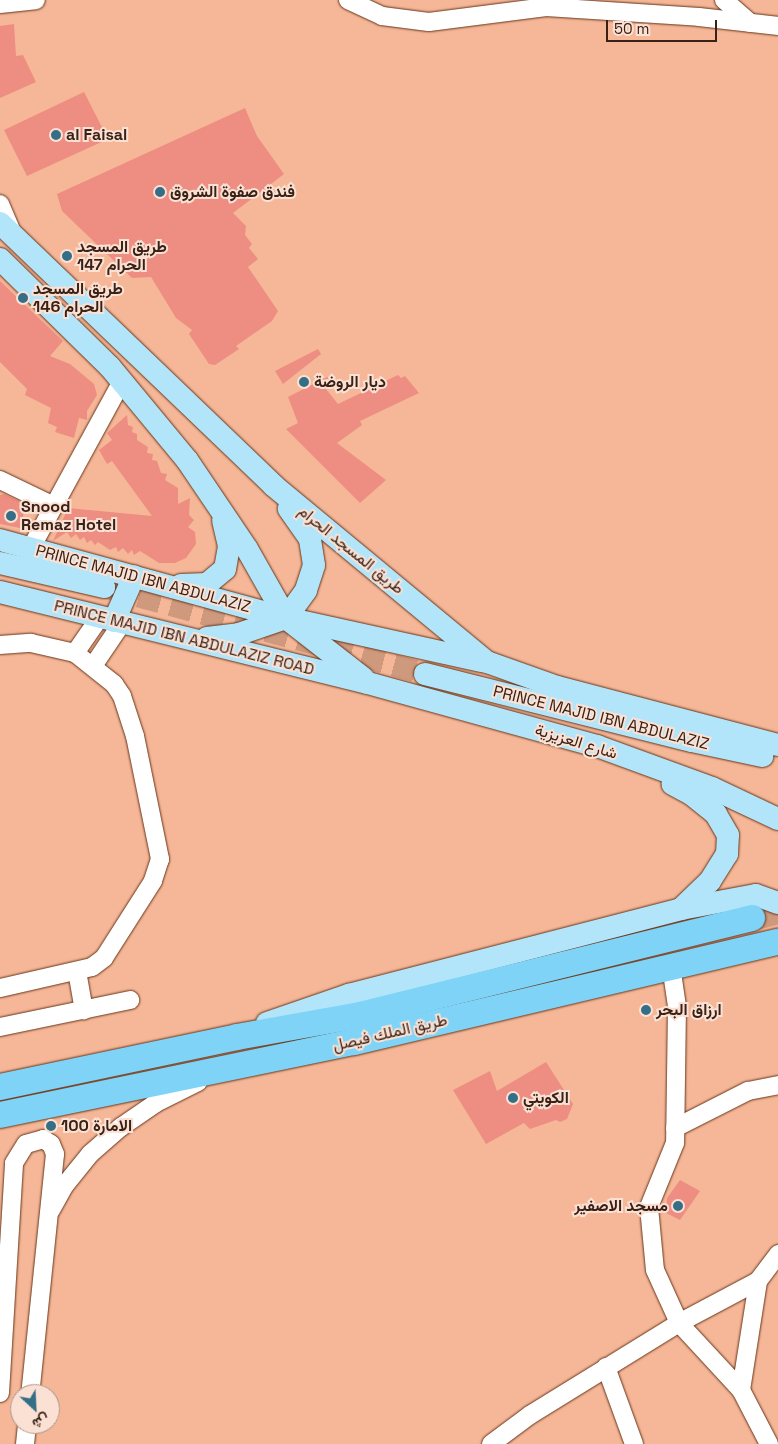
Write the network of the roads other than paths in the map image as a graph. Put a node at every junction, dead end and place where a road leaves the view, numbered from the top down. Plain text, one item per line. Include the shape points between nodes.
1 (36, 0) edge
2 (348, 0) edge
3 (724, 0) edge
4 (0, 4) edge
5 (750, 22) junction
6 (778, 26) edge
7 (0, 204) edge
8 (7, 229) edge
9 (0, 259) edge
10 (122, 381) junction
11 (0, 480) edge
12 (274, 486) junction
13 (54, 506) junction
14 (219, 508) junction
15 (0, 540) edge
16 (31, 548) junction
17 (0, 563) edge
18 (134, 576) junction
19 (168, 586) junction
20 (104, 588) tunnel mouth
21 (0, 592) edge
22 (286, 618) junction
23 (112, 620) junction
24 (194, 640) junction
25 (0, 645) edge
26 (75, 653) junction
27 (487, 662) junction
28 (93, 666) junction
29 (425, 674) tunnel mouth
30 (368, 683) junction
31 (778, 745) edge
32 (597, 746) junction
33 (778, 759) edge
34 (778, 819) edge
35 (778, 903) edge
36 (681, 909) junction
37 (752, 918) tunnel mouth
38 (774, 940) edge
39 (671, 966) junction
40 (77, 971) junction
41 (0, 988) edge
42 (130, 1000) dead end
43 (84, 1010) junction
44 (0, 1027) edge
45 (199, 1045) junction
46 (220, 1071) junction
47 (778, 1085) edge
48 (0, 1087) edge
49 (0, 1115) edge
50 (675, 1128) junction
51 (0, 1169) edge
52 (15, 1182) junction
53 (46, 1219) junction
54 (778, 1254) edge
55 (758, 1281) junction
56 (679, 1323) junction
57 (606, 1367) junction
58 (31, 1384) edge
59 (741, 1390) junction
60 (0, 1393) edge
61 (491, 1444) edge
62 (634, 1444) edge
63 (769, 1444) edge

1 - 4 street
2 - 5 street via 382,16 429,22 546,7
3 - 5 street
5 - 6 street
7 - 8 street
8 - 12 main road, طريق المسجد الحرام
9 - 10 main road
10 - 13 street
10 - 14 main road via 187,460
11 - 13 street
12 - 22 main road via 310,539 314,565 306,590
12 - 27 main road, طريق المسجد الحرام
13 - 16 street
14 - 19 main road via 229,546 225,569 207,584
14 - 22 main road
15 - 16 main road, PRINCE MAJID IBN ABDULAZIZ
16 - 18 main road, PRINCE MAJID IBN ABDULAZIZ
17 - 20 main road, PRINCE MAJID IBN ABDULAZIZ
18 - 19 main road, PRINCE MAJID IBN ABDULAZIZ
18 - 23 main road
19 - 22 main road, PRINCE MAJID IBN ABDULAZIZ
21 - 23 main road, PRINCE MAJID IBN ABDULAZIZ ROAD
22 - 24 main road via 239,634
22 - 27 main road, PRINCE MAJID IBN ABDULAZIZ
22 - 30 main road
23 - 24 main road, PRINCE MAJID IBN ABDULAZIZ ROAD
23 - 26 street
23 - 28 street
24 - 30 main road, PRINCE MAJID IBN ABDULAZIZ ROAD
25 - 26 street via 38,644
26 - 28 street
27 - 31 main road, طريق المسجد الحرام via 557,687
28 - 40 street via 114,684 128,712 160,858 153,881 141,895 116,944 92,967
29 - 33 main road, PRINCE MAJID IBN ABDULAZIZ via 692,742
30 - 32 main road, شارع العزيزية
32 - 34 main road, شارع العزيزية via 712,788
32 - 36 main road via 691,794 716,814 728,835 726,854 710,881
35 - 36 main road via 756,895
36 - 45 main road via 349,996
37 - 45 highway, طريق الملك فيصل via 360,1014
38 - 39 highway, طريق الملك فيصل
39 - 46 highway, طريق الملك فيصل
39 - 50 street via 677,1006
40 - 41 street
40 - 43 street
42 - 43 street
43 - 44 street
45 - 48 highway, طريق الملك فيصل
46 - 49 highway, طريق الملك فيصل
46 - 53 street via 156,1103 121,1127 90,1154 65,1185
47 - 50 street via 748,1090
50 - 56 street via 675,1143 648,1207 655,1270
51 - 52 street
52 - 53 street via 14,1162 26,1144 43,1139 51,1144 55,1154
52 - 60 street
53 - 58 street
54 - 55 street
55 - 56 street
55 - 59 street
56 - 57 street
56 - 59 street
57 - 61 street
57 - 62 street
59 - 63 street

